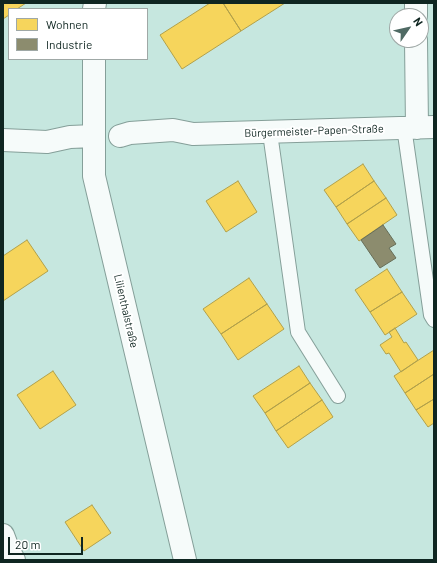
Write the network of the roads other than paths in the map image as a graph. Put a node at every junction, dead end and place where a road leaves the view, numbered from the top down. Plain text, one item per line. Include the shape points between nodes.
1 (416, 48) edge
2 (94, 60) edge
3 (418, 127) edge
4 (3, 133) edge
5 (270, 133) junction
6 (94, 136) junction
7 (70, 137) junction
8 (3, 140) edge
9 (434, 320) edge
10 (338, 396) dead end
11 (3, 535) edge
12 (14, 560) edge
13 (185, 560) edge

1 - 3 street
2 - 6 street, Lilienthalstraße
3 - 5 street, Bürgermeister-Papen-Straße
3 - 9 lane via 431,315
4 - 7 street via 59,132
5 - 6 street, Bürgermeister-Papen-Straße via 194,134 174,140 131,140 120,136
5 - 10 lane via 298,332
6 - 7 street, Bürgermeister-Papen-Straße
6 - 13 street, Lilienthalstraße via 94,176 98,197
7 - 8 street via 47,142
11 - 12 street

